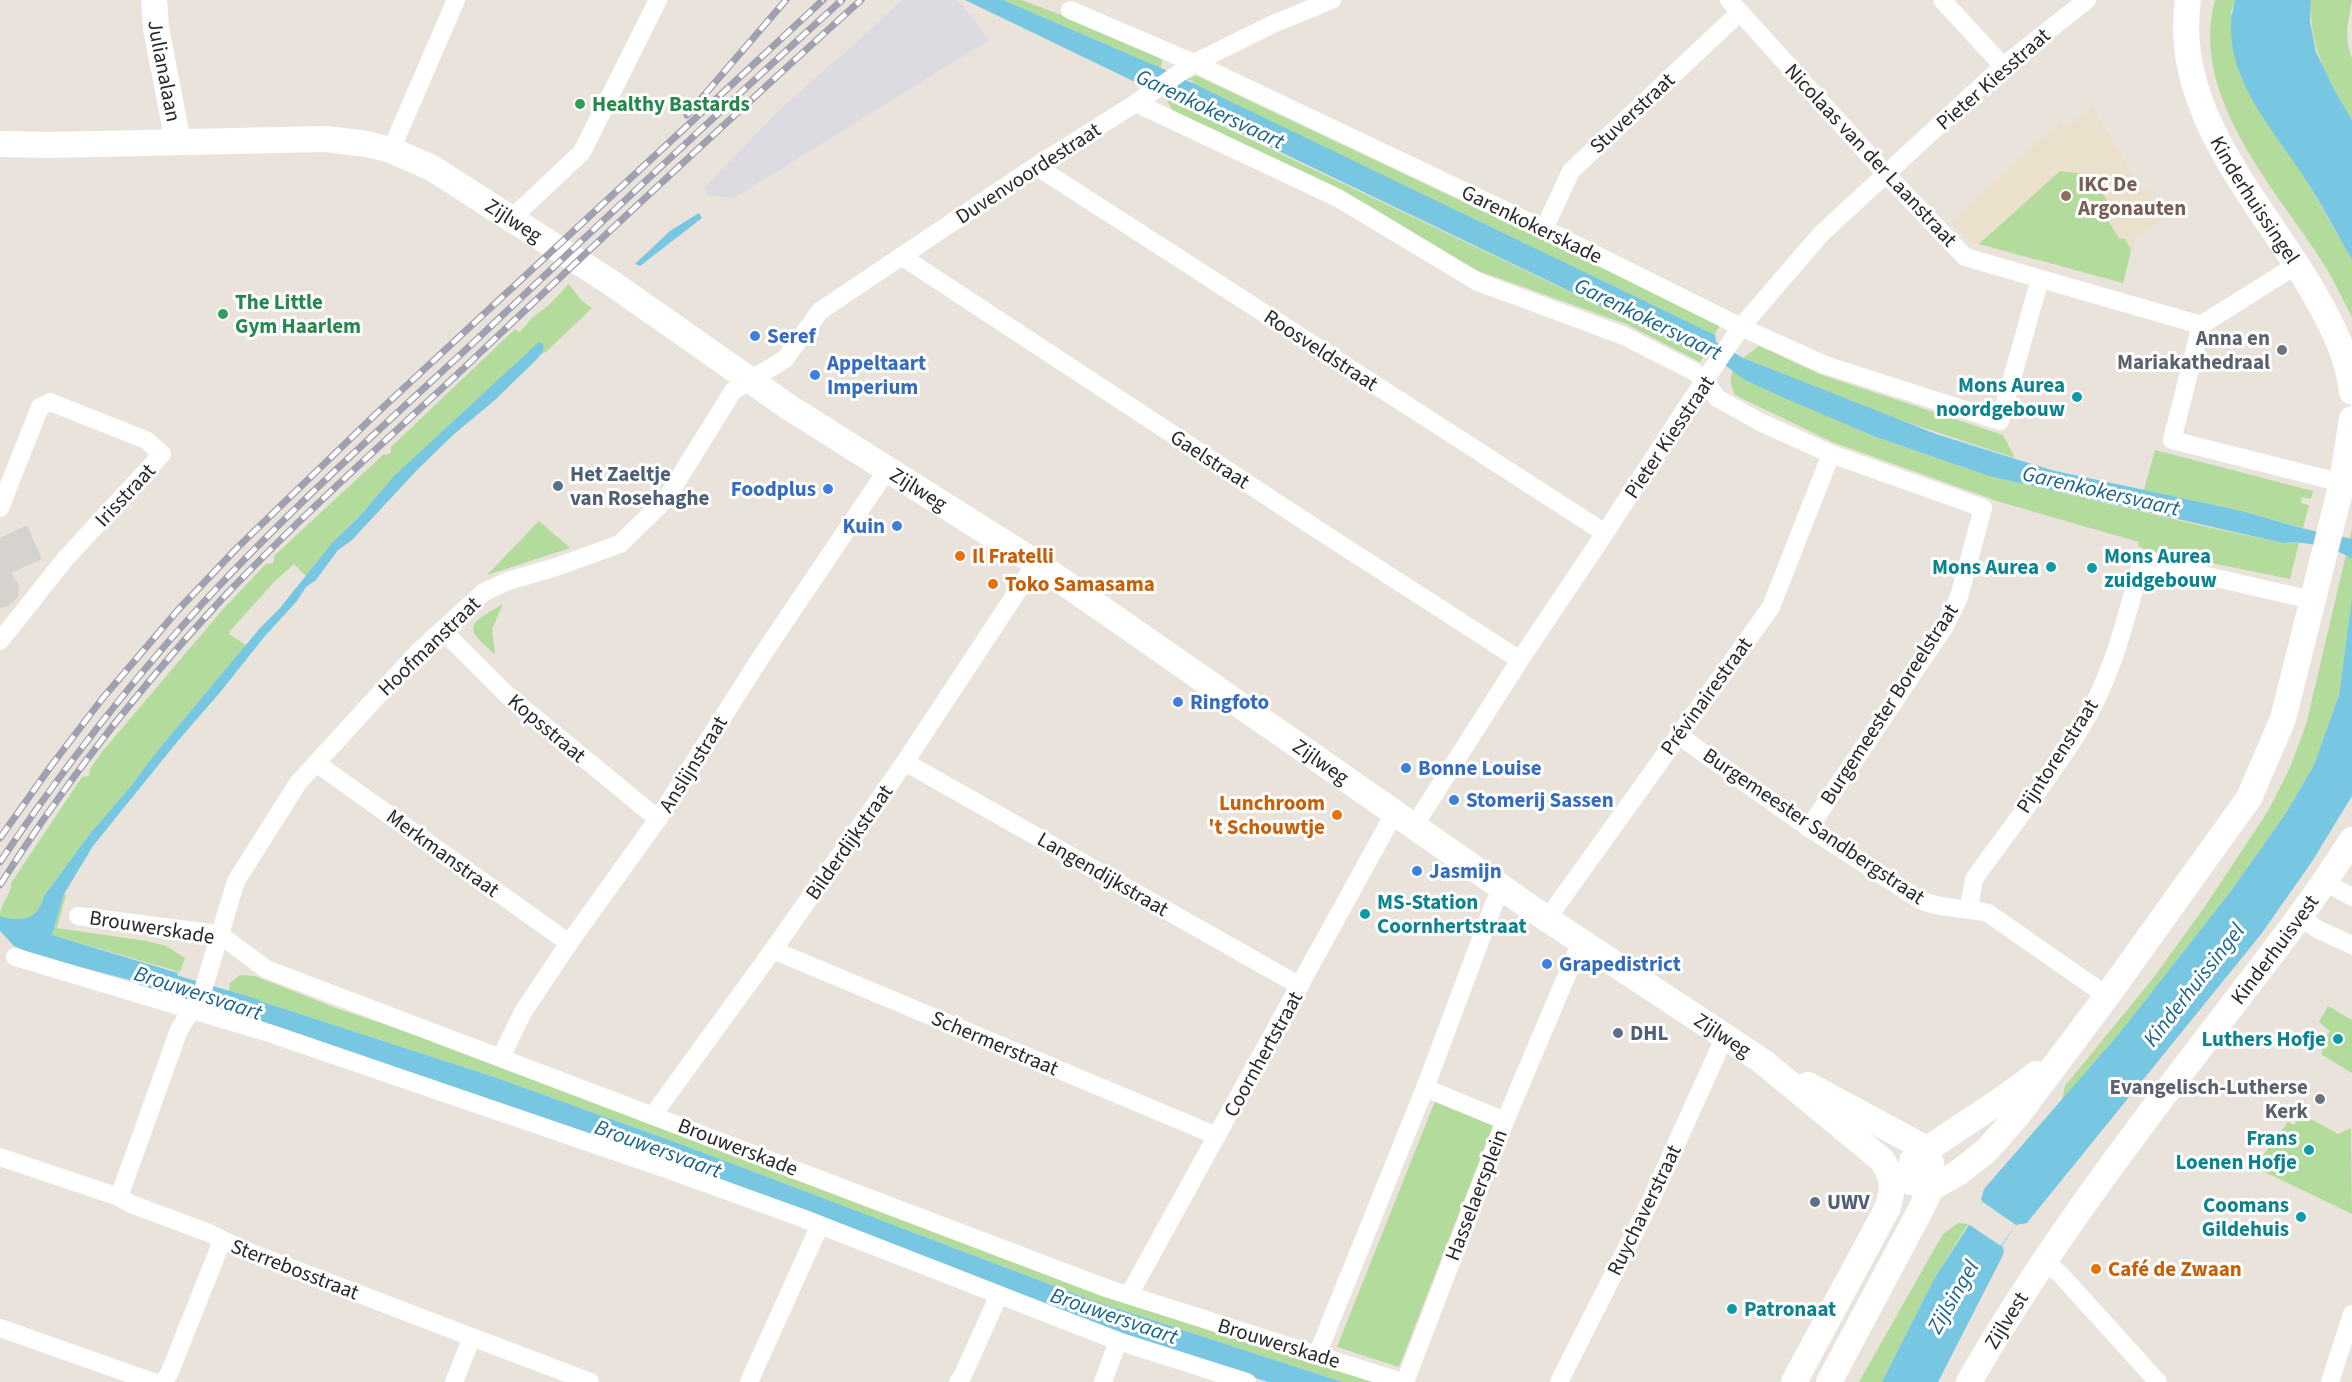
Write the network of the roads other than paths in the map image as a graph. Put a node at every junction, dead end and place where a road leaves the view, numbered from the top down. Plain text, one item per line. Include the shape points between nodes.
1 (154, 0) edge
2 (456, 0) edge
3 (658, 0) edge
4 (1332, 0) edge
5 (1942, 0) edge
6 (2087, 0) edge
7 (2188, 0) edge
8 (1735, 6) edge
9 (1070, 10) dead end
10 (1194, 63) junction
11 (2003, 66) junction
12 (1144, 98) junction
13 (178, 142) junction
14 (0, 144) edge
15 (391, 150) junction
16 (1036, 166) junction
17 (1886, 174) junction
18 (511, 219) junction
19 (1544, 229) junction
20 (901, 256) junction
21 (2295, 263) junction
22 (2040, 279) junction
23 (2201, 325) junction
24 (1742, 327) junction
25 (1705, 381) junction
26 (750, 382) junction
27 (2352, 392) edge
28 (2352, 418) edge
29 (1831, 454) junction
30 (887, 470) junction
31 (2333, 481) junction
32 (0, 508) edge
33 (1605, 533) junction
34 (1036, 563) junction
35 (2304, 598) junction
36 (442, 630) junction
37 (0, 641) edge
38 (1520, 660) junction
39 (1678, 735) junction
40 (906, 762) junction
41 (316, 763) junction
42 (658, 819) junction
43 (1405, 819) junction
44 (1809, 828) junction
45 (2352, 840) edge
46 (2325, 882) junction
47 (1503, 888) junction
48 (2352, 897) edge
49 (1969, 908) junction
50 (78, 916) dead end
51 (2300, 917) junction
52 (1547, 919) junction
53 (219, 934) junction
54 (1581, 942) junction
55 (569, 943) junction
56 (2352, 945) edge
57 (773, 950) junction
58 (15, 957) dead end
59 (1300, 986) junction
60 (2107, 996) junction
61 (198, 1006) junction
62 (1725, 1036) junction
63 (2069, 1047) junction
64 (501, 1057) junction
65 (1762, 1061) junction
66 (1425, 1088) junction
67 (653, 1115) junction
68 (1505, 1121) junction
69 (1217, 1136) junction
70 (1924, 1152) junction
71 (0, 1157) edge
72 (1892, 1176) junction
73 (1931, 1188) junction
74 (120, 1197) junction
75 (820, 1225) junction
76 (222, 1241) junction
77 (2045, 1261) junction
78 (999, 1295) junction
79 (1129, 1296) junction
80 (2352, 1314) edge
81 (0, 1328) edge
82 (472, 1337) junction
83 (1118, 1341) junction
84 (1317, 1355) junction
85 (153, 1382) edge
86 (163, 1382) edge
87 (454, 1382) edge
88 (590, 1382) edge
89 (749, 1382) edge
90 (958, 1382) edge
91 (1103, 1382) edge
92 (1247, 1382) edge
93 (1404, 1382) edge
94 (1559, 1382) edge
95 (1794, 1382) edge
96 (1828, 1382) edge
97 (1969, 1382) edge
98 (2158, 1382) edge
99 (2330, 1382) edge

1 - 13 main road, Julianalaan
2 - 15 street
3 - 18 street via 582,152
4 - 10 street, Duvenvoordestraat
5 - 11 street
6 - 11 street, Pieter Kiesstraat
7 - 21 main road, Kinderhuissingel via 2185,35 2200,103 2225,154
8 - 17 street, Nicolaas van der Laanstraat
8 - 19 street, Stuverstraat via 1571,171
9 - 10 street, Garenkokerskade
10 - 12 street, Duvenvoordestraat
10 - 19 street, Garenkokerskade
11 - 17 street, Pieter Kiesstraat
12 - 16 street, Duvenvoordestraat
12 - 25 street via 1338,198 1478,282 1624,336 1695,372
13 - 14 main road, Zijlweg
13 - 15 main road, Zijlweg via 326,139
15 - 18 main road, Zijlweg via 432,168
16 - 20 street, Duvenvoordestraat
16 - 33 street, Roosveldstraat
17 - 22 street, Nicolaas van der Laanstraat via 1965,257
17 - 24 street, Pieter Kiesstraat via 1821,234
18 - 26 main road, Zijlweg via 610,282
19 - 24 street, Garenkokerskade
20 - 26 street, Duvenvoordestraat via 820,311 785,359
20 - 38 street, Gaelstraat
21 - 23 street
21 - 27 main road, Kinderhuissingel via 2341,347
22 - 23 street, Nicolaas van der Laanstraat
22 - 24 street, Garenkokerskade via 2000,421 1825,365
23 - 31 street via 2172,440
24 - 25 street, Pieter Kiesstraat
25 - 29 street via 1717,398
25 - 33 street, Pieter Kiesstraat
26 - 30 main road, Zijlweg
26 - 36 street, Hoofmanstraat via 733,392 666,499 620,544 508,580 484,592
28 - 31 main road
29 - 39 street, Prévinairestraat via 1771,607
29 - 44 street, Burgemeester Boreelstraat via 1983,508 1959,597 1946,626
30 - 34 main road, Zijlweg
30 - 42 street, Anslijnstraat
31 - 35 main road via 2326,542
32 - 37 street, Irisstraat via 40,407 50,402 146,440 162,454 66,558
33 - 38 street, Pieter Kiesstraat
34 - 40 street, Bilderdijkstraat
34 - 43 main road, Zijlweg
35 - 49 street, Pijntorenstraat via 2142,561 2120,640 2102,686 2081,728 1974,879
35 - 60 main road via 2283,719 2249,798
36 - 41 street, Hoofmanstraat
36 - 42 street, Kopsstraat via 507,695
38 - 43 street, Pieter Kiesstraat
39 - 44 street, Burgemeester Sandbergstraat
39 - 52 street, Prévinairestraat
40 - 57 street, Bilderdijkstraat
40 - 59 street, Langendijkstraat
41 - 53 street, Hoofmanstraat via 298,783 236,881
41 - 55 street, Merkmanstraat
42 - 55 street, Anslijnstraat
43 - 47 main road, Zijlweg
43 - 59 street, Coornhertstraat
44 - 49 street, Burgemeester Sandbergstraat via 1920,900 1932,905
45 - 46 main road, Kinderhuisvest
46 - 48 street
46 - 51 main road, Kinderhuisvest
47 - 52 main road, Zijlweg
47 - 66 street
49 - 60 street, Burgemeester Sandbergstraat via 1988,913
50 - 53 street, Brouwerskade
51 - 56 street
51 - 77 main road, Kinderhuisvest via 2152,1110
52 - 54 main road, Zijlweg
53 - 61 street, Hoofmanstraat
53 - 64 street, Brouwerskade via 266,969
54 - 62 main road, Zijlweg
54 - 68 street
55 - 64 street, Anslijnstraat via 524,1012
57 - 67 street, Bilderdijkstraat
57 - 69 street, Schermerstraat
58 - 61 street
59 - 69 street, Coornhertstraat
60 - 63 main road
61 - 74 street via 178,1030
61 - 75 street
62 - 65 main road, Zijlweg
62 - 94 street, Ruychaverstraat via 1650,1202
63 - 70 main road via 2006,1098
63 - 73 main road via 1987,1150
64 - 67 street, Brouwerskade
65 - 70 main road, Zijlweg via 1910,1139
65 - 72 main road, Zijlweg via 1882,1160
66 - 68 street, Hasselaersplein
66 - 84 street
67 - 79 street, Brouwerskade
68 - 93 street, Hasselaersplein
69 - 79 street, Coornhertstraat
70 - 72 main road
70 - 73 main road via 1931,1163
71 - 74 street, Sterrebosstraat
72 - 73 main road
72 - 95 main road via 1888,1208
73 - 96 main road
74 - 76 street, Sterrebosstraat
75 - 78 street
75 - 89 street
76 - 82 street, Sterrebosstraat
76 - 86 street
77 - 97 main road, Zijlvest
77 - 98 street
78 - 83 street
78 - 90 street
79 - 84 street, Brouwerskade
80 - 99 street
81 - 85 street
82 - 87 street
82 - 88 street, Sterrebosstraat
83 - 91 street
83 - 92 street
84 - 93 street, Brouwerskade

